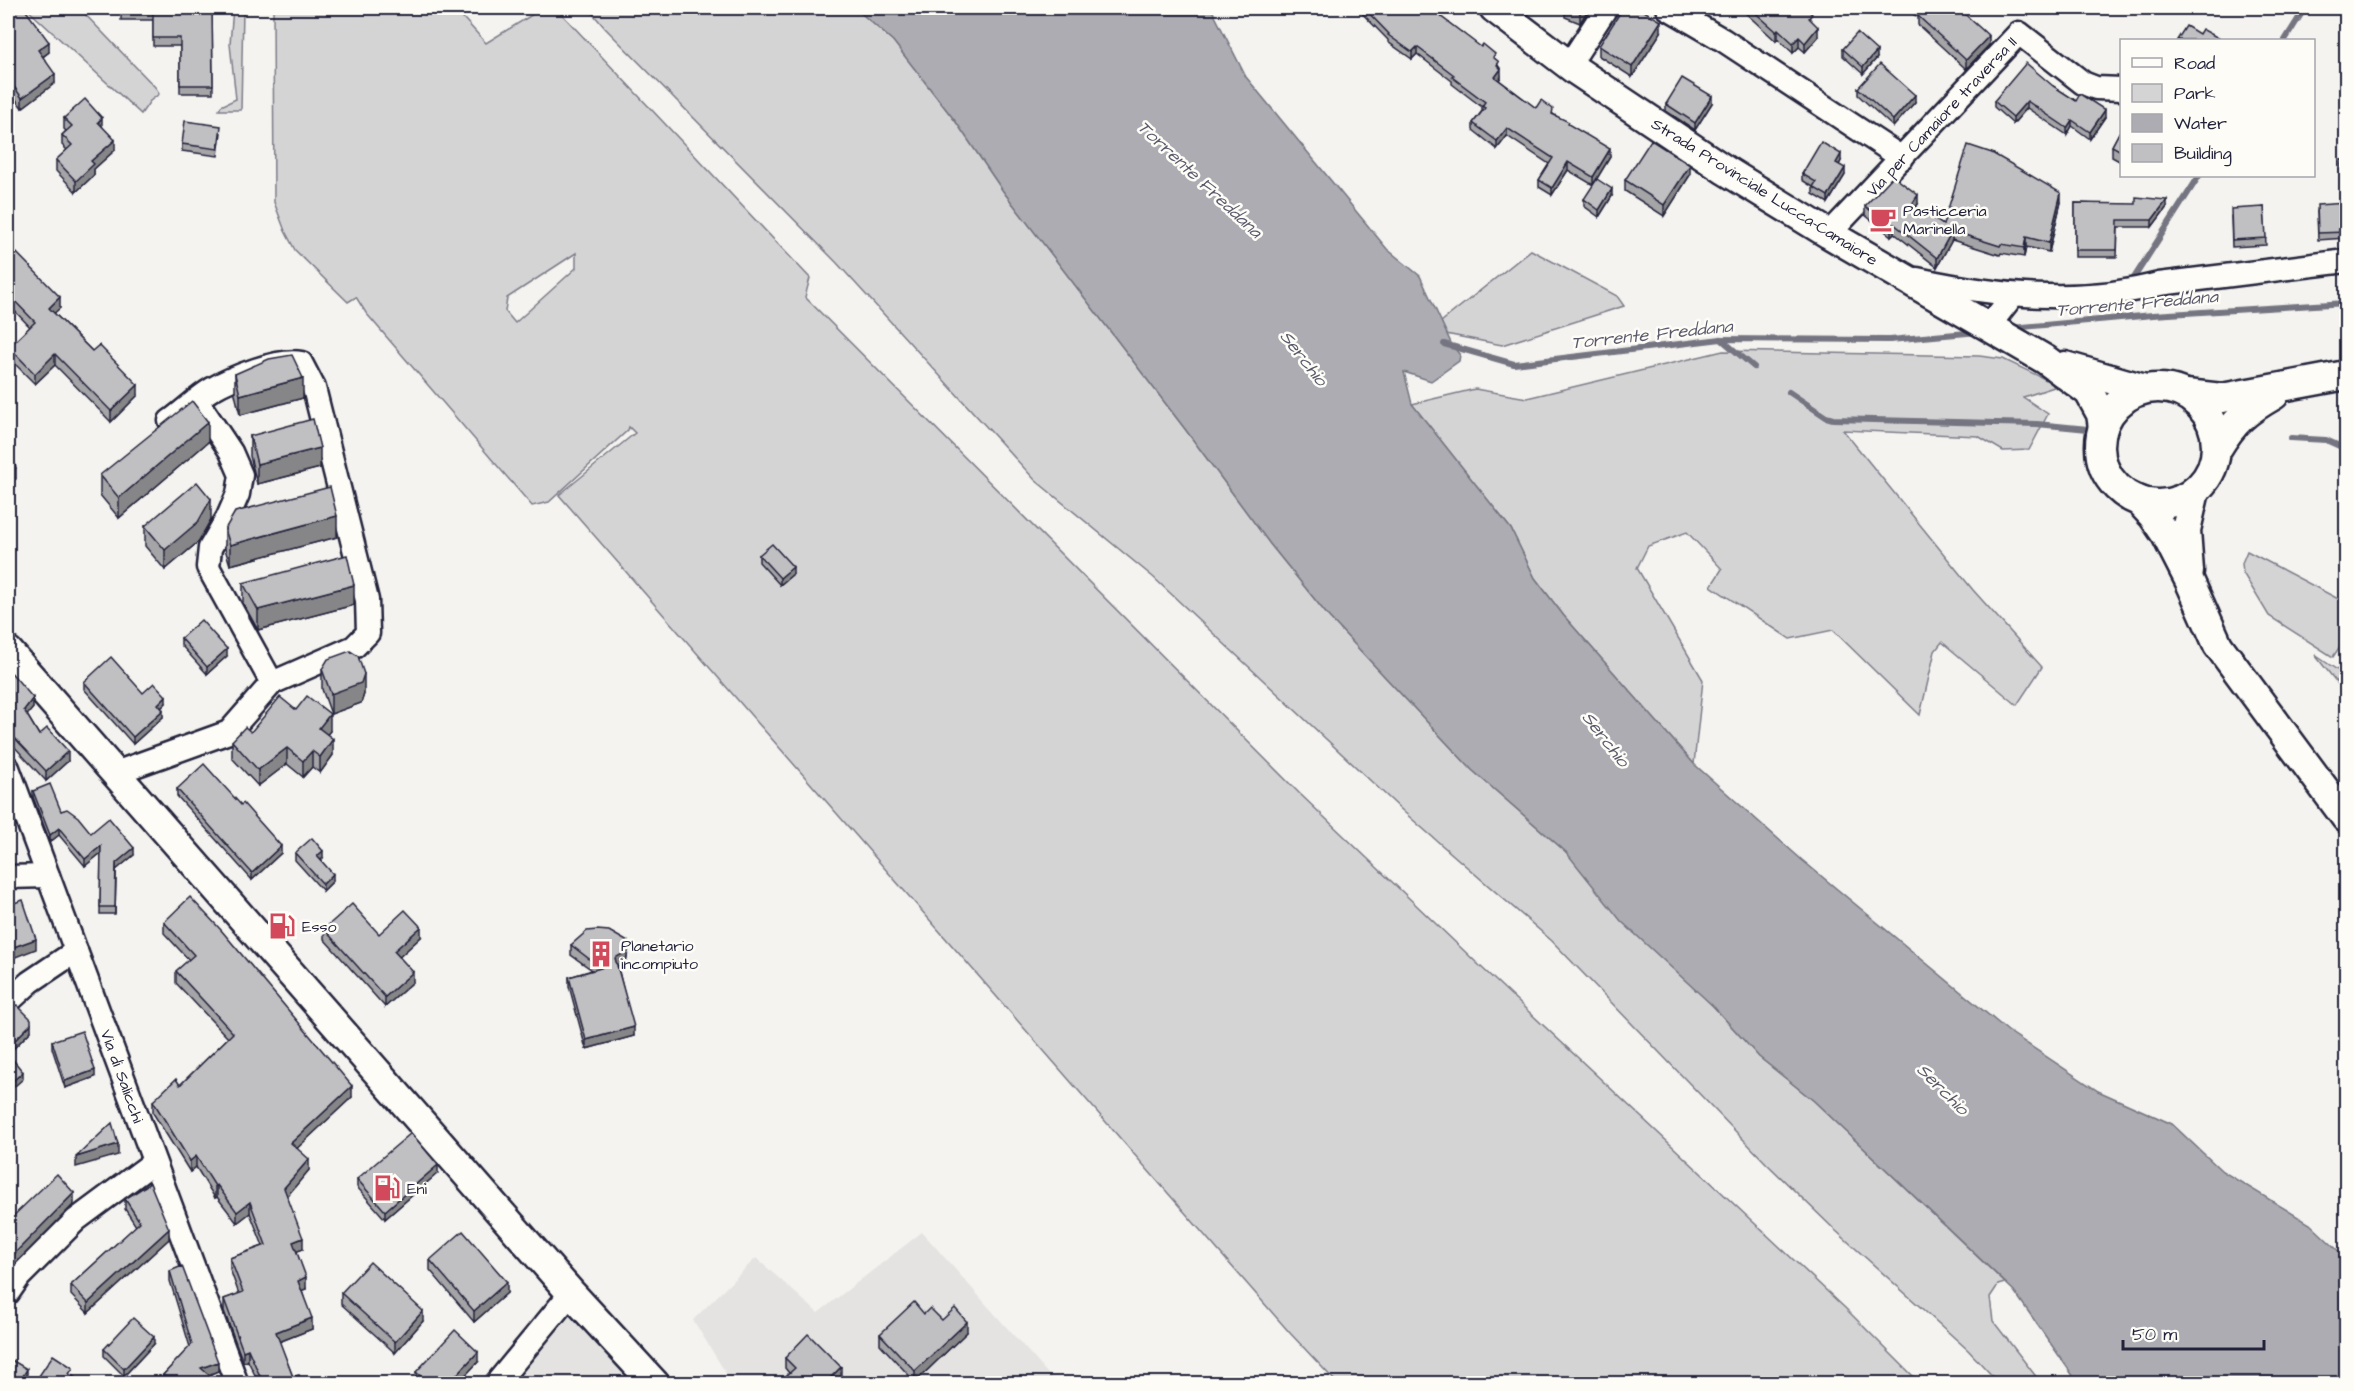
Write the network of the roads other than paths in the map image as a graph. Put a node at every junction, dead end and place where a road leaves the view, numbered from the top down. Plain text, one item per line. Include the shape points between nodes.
1 (1494, 8) edge
2 (1606, 8) edge
3 (1668, 8) edge
4 (1569, 65) junction
5 (2120, 89) edge
6 (1902, 158) junction
7 (1829, 234) junction
8 (2346, 261) edge
9 (1974, 312) junction
10 (2046, 360) junction
11 (2346, 375) edge
12 (2286, 388) junction
13 (2145, 389) junction
14 (2186, 394) junction
15 (197, 401) junction
16 (2103, 427) junction
17 (151, 436) edge
18 (2217, 449) junction
19 (2195, 491) junction
20 (2138, 500) junction
21 (2190, 582) junction
22 (8, 651) edge
23 (272, 682) junction
24 (8, 768) edge
25 (115, 773) junction
26 (2346, 818) edge
27 (48, 876) junction
28 (8, 877) edge
29 (76, 951) junction
30 (8, 1002) edge
31 (154, 1162) junction
32 (8, 1293) edge
33 (571, 1293) junction
34 (237, 1383) edge
35 (496, 1383) edge
36 (654, 1383) edge

1 - 4 main road, Strada Provinciale Lucca-Camaiore
2 - 4 street
3 - 6 street
4 - 7 main road, Strada Provinciale Lucca-Camaiore via 1725,170
5 - 6 street, Via per Camaiore traversa II via 2083,83 2019,33
6 - 7 street, Via per Camaiore traversa II
7 - 9 main road, Strada Provinciale Lucca-Camaiore
8 - 9 street via 2159,284 2120,293 2014,297
9 - 10 main road, Strada Provinciale Lucca-Camaiore
10 - 13 main road, Strada Provinciale Lucca-Camaiore
10 - 16 main road, Strada Provinciale Lucca-Camaiore via 2089,392
11 - 12 main road
12 - 14 main road via 2222,398
12 - 18 main road via 2248,410 2228,430
13 - 14 main road via 2166,388
13 - 16 main road via 2124,399
14 - 18 main road via 2209,416
15 - 17 street
15 - 23 street via 231,452 241,475 238,494 210,548 208,567
15 - 23 street via 212,389 265,366 294,361 301,363 314,388 367,600 368,633 354,647
16 - 20 main road via 2100,449 2106,470 2119,489
18 - 19 main road via 2210,472
19 - 20 main road via 2168,503
19 - 21 main road via 2186,530
20 - 21 main road via 2159,525
21 - 26 main road via 2218,645
22 - 25 main road
23 - 25 street via 229,732
24 - 27 street, Via di Salicchi
25 - 33 main road
27 - 28 street
27 - 29 street, Via di Salicchi
29 - 30 street
29 - 31 street, Via di Salicchi
31 - 32 street via 76,1220 18,1277
31 - 34 street, Via di Salicchi
33 - 35 street
33 - 36 main road

